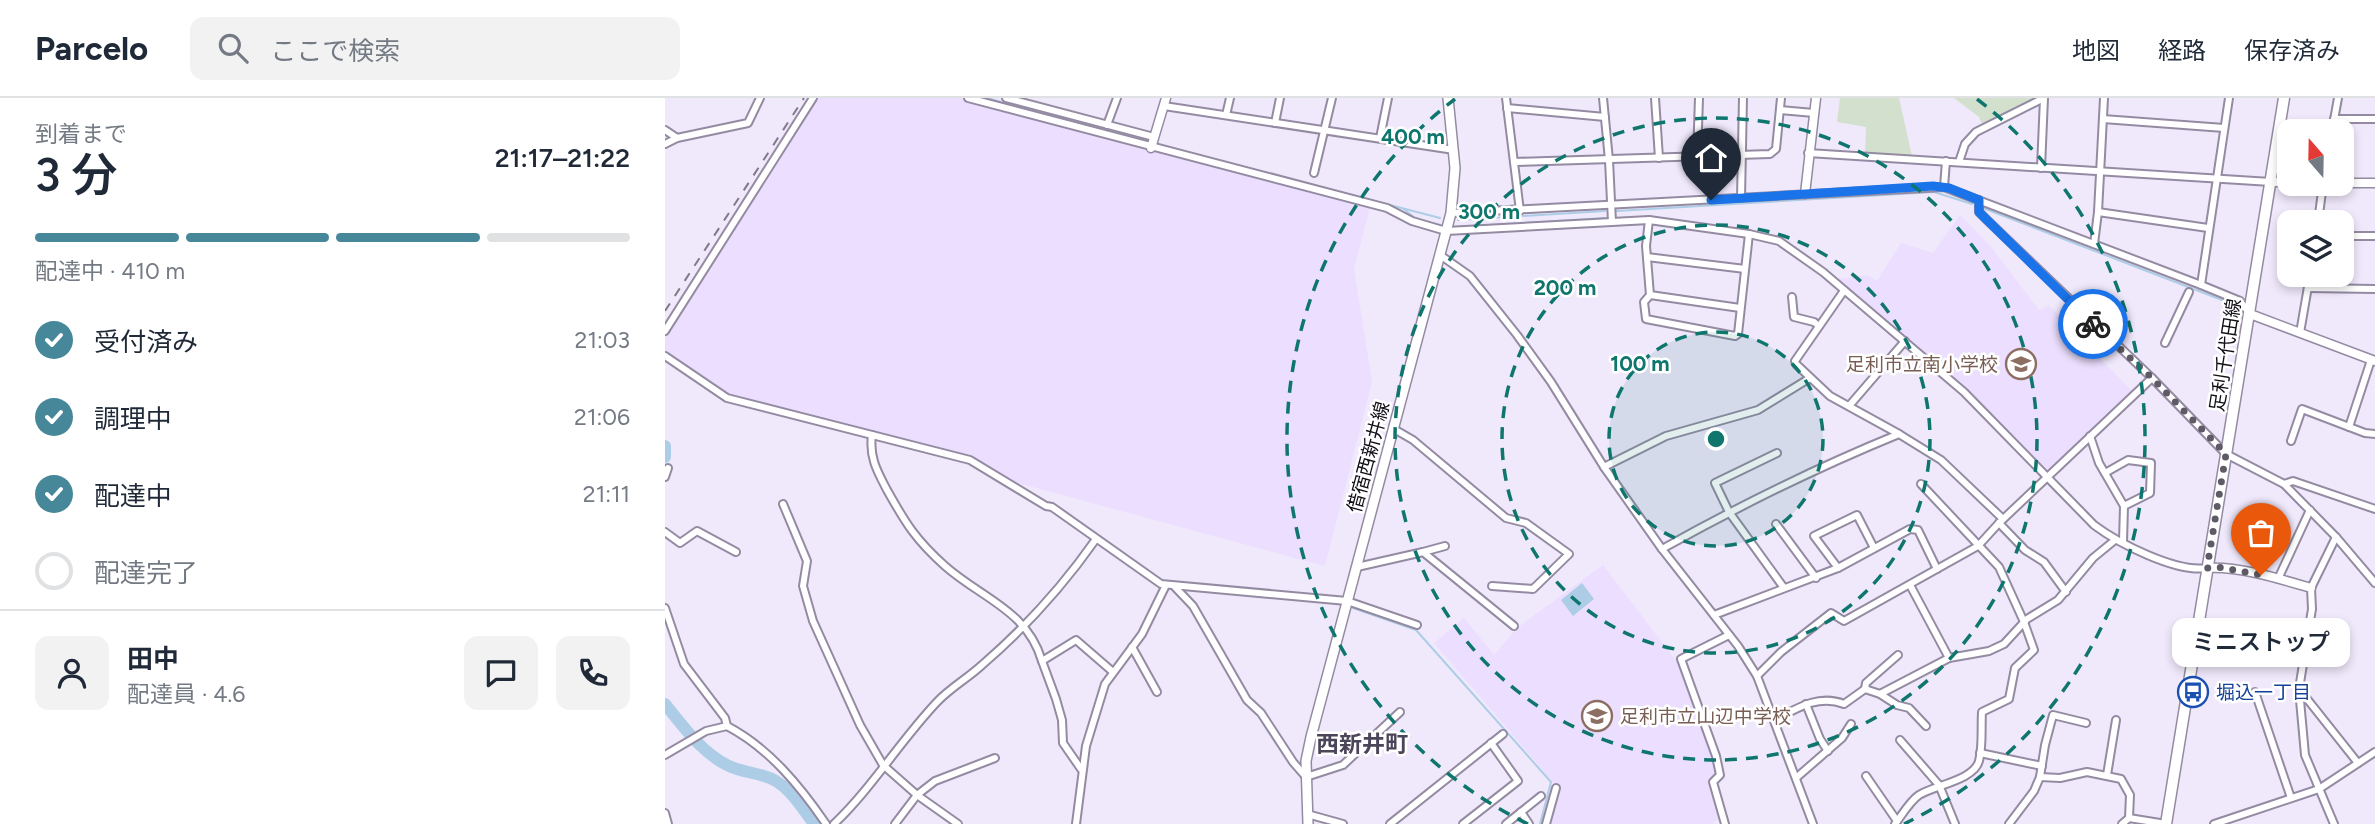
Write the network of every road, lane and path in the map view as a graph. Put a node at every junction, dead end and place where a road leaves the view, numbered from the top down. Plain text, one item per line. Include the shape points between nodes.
1 (760, 98) edge
2 (813, 98) edge
3 (968, 98) edge
4 (1006, 98) edge
5 (1117, 98) edge
6 (1230, 98) edge
7 (1280, 98) edge
8 (1332, 98) edge
9 (1388, 98) edge
10 (1448, 98) edge
11 (1506, 98) edge
12 (1603, 98) edge
13 (1655, 98) edge
14 (1699, 98) edge
15 (1743, 98) edge
16 (1781, 98) edge
17 (1816, 98) edge
18 (2044, 98) edge
19 (2104, 98) edge
20 (2229, 98) edge
21 (2284, 98) edge
22 (2338, 98) edge
23 (1165, 102) edge
24 (1507, 108) junction
25 (1780, 110) junction
26 (1814, 113) junction
27 (1226, 115) junction
28 (1605, 117) junction
29 (2103, 119) junction
30 (2335, 119) edge
31 (2354, 119) edge
32 (2375, 119) edge
33 (1275, 122) junction
34 (1107, 125) junction
35 (2224, 128) junction
36 (665, 130) edge
37 (1324, 131) junction
38 (1154, 136) junction
39 (677, 138) junction
40 (1380, 138) junction
41 (665, 144) edge
42 (1151, 148) junction
43 (1454, 150) junction
44 (1808, 153) junction
45 (1741, 155) junction
46 (1697, 157) junction
47 (1659, 158) junction
48 (1609, 160) junction
49 (1514, 162) junction
50 (1947, 162) junction
51 (1959, 162) junction
52 (2041, 167) junction
53 (2100, 171) junction
54 (1314, 173) dead end
55 (2216, 178) junction
56 (2270, 182) junction
57 (2277, 182) edge
58 (2354, 183) edge
59 (2375, 183) edge
60 (1944, 187) junction
61 (1805, 194) junction
62 (1741, 198) junction
63 (1979, 200) junction
64 (1612, 205) junction
65 (1520, 211) junction
66 (2098, 212) junction
67 (1451, 213) junction
68 (1649, 220) junction
69 (1612, 222) junction
70 (2209, 228) junction
71 (1446, 231) junction
72 (1749, 234) junction
73 (2354, 236) edge
74 (2375, 236) edge
75 (2094, 244) junction
76 (1440, 255) junction
77 (1647, 257) junction
78 (1745, 269) junction
79 (2201, 285) junction
80 (2308, 288) joint
81 (2375, 289) edge
82 (1843, 292) junction
83 (2189, 292) dead end
84 (1650, 295) junction
85 (1792, 297) dead end
86 (1740, 308) junction
87 (2250, 314) junction
88 (1819, 326) junction
89 (665, 331) edge
90 (2300, 333) junction
91 (1905, 341) junction
92 (2165, 343) dead end
93 (665, 356) edge
94 (2373, 361) edge
95 (1810, 377) junction
96 (2152, 378) junction
97 (1849, 406) junction
98 (2349, 427) junction
99 (1394, 429) junction
100 (1899, 434) junction
101 (871, 435) junction
102 (2375, 435) edge
103 (2090, 436) junction
104 (2291, 441) dead end
105 (1777, 453) dead end
106 (2226, 454) junction
107 (1604, 467) junction
108 (668, 468) dead end
109 (2105, 473) junction
110 (665, 477) edge
111 (2047, 477) junction
112 (1921, 484) dead end
113 (2284, 484) junction
114 (783, 504) dead end
115 (2124, 506) junction
116 (2375, 509) edge
117 (2310, 510) junction
118 (1729, 512) junction
119 (2001, 521) junction
120 (1776, 524) dead end
121 (665, 532) edge
122 (2336, 537) junction
123 (1096, 539) junction
124 (2115, 540) junction
125 (2123, 542) junction
126 (1445, 546) dead end
127 (1978, 546) junction
128 (1874, 548) junction
129 (1662, 549) junction
130 (736, 552) dead end
131 (1423, 552) junction
132 (1357, 567) junction
133 (1838, 568) junction
134 (2207, 568) junction
135 (1937, 569) junction
136 (1816, 578) junction
137 (2278, 579) junction
138 (2375, 583) edge
139 (1170, 585) junction
140 (1910, 585) junction
141 (1492, 586) dead end
142 (1784, 588) junction
143 (2311, 588) junction
144 (2066, 592) junction
145 (1347, 601) junction
146 (665, 608) edge
147 (1714, 615) junction
148 (2025, 622) junction
149 (1417, 625) dead end
150 (1023, 626) junction
151 (1514, 626) dead end
152 (1729, 635) junction
153 (1132, 647) junction
154 (1898, 655) dead end
155 (1949, 658) junction
156 (1042, 661) junction
157 (1113, 671) junction
158 (1757, 676) junction
159 (1865, 689) junction
160 (2299, 689) junction
161 (1157, 692) dead end
162 (2255, 692) dead end
163 (1880, 694) junction
164 (1806, 704) junction
165 (1400, 712) dead end
166 (1775, 720) junction
167 (2116, 720) dead end
168 (2086, 723) dead end
169 (1851, 724) dead end
170 (727, 726) junction
171 (1926, 726) dead end
172 (1503, 734) dead end
173 (1900, 740) dead end
174 (1491, 743) junction
175 (1828, 751) junction
176 (2375, 752) edge
177 (1980, 753) junction
178 (665, 755) edge
179 (995, 758) dead end
180 (2358, 764) junction
181 (883, 765) junction
182 (2042, 766) junction
183 (1081, 769) junction
184 (2107, 775) junction
185 (1866, 776) dead end
186 (2040, 776) junction
187 (1306, 777) junction
188 (1797, 778) junction
189 (1939, 785) junction
190 (1556, 788) dead end
191 (2319, 789) junction
192 (917, 795) junction
193 (1541, 796) dead end
194 (2291, 798) junction
195 (1521, 812) junction
196 (665, 813) edge
197 (1399, 817) junction
198 (2236, 817) junction
199 (2129, 818) junction
200 (1307, 819) edge
201 (1896, 822) edge
202 (668, 824) edge
203 (826, 824) edge
204 (834, 824) edge
205 (895, 824) edge
206 (958, 824) edge
207 (1076, 824) edge
208 (1343, 824) edge
209 (1390, 824) edge
210 (1404, 824) edge
211 (1463, 824) edge
212 (1506, 824) edge
213 (1529, 824) edge
214 (1546, 824) edge
215 (1724, 824) edge
216 (1813, 824) edge
217 (1955, 824) edge
218 (2009, 824) edge
219 (2122, 824) edge
220 (2166, 824) edge
221 (2214, 824) edge
222 (2240, 824) edge
223 (2334, 824) edge

1 - 39 street via 748,123
2 - 89 street
3 - 42 street
4 - 34 street
5 - 34 street
6 - 27 street
7 - 33 street
8 - 37 street
9 - 40 street
10 - 43 main road, 借宿西新井線
11 - 24 street
12 - 28 street
13 - 47 street
14 - 46 street
15 - 45 street
16 - 25 street
17 - 26 street
18 - 51 street via 1976,132 1965,144
18 - 52 street
19 - 29 street
20 - 35 street
21 - 56 main road, 足利千代田線
22 - 30 street
23 - 27 street
23 - 38 street
24 - 28 street
24 - 49 street
25 - 26 street
25 - 45 street via 1774,152
26 - 44 street
27 - 33 street
28 - 48 street
29 - 35 street
29 - 53 street
31 - 32 street
33 - 37 street
34 - 38 street
35 - 55 street
36 - 39 street
37 - 40 street
37 - 54 street
38 - 42 street
39 - 41 street
40 - 43 street
42 - 71 street via 1387,208
43 - 67 main road, 借宿西新井線
44 - 50 street
44 - 61 street
45 - 46 street
45 - 62 street
46 - 47 street
47 - 48 street
48 - 49 street
48 - 64 street
49 - 65 street
50 - 51 street
50 - 60 street
51 - 52 street
52 - 53 street
53 - 55 street
53 - 66 street
55 - 56 street
55 - 70 street
56 - 57 street
56 - 87 main road, 足利千代田線
58 - 59 street
60 - 61 street
60 - 63 street
61 - 62 street
62 - 64 street
63 - 75 street
63 - 96 street via 1979,212
64 - 65 street
64 - 69 street
65 - 67 street
66 - 70 street
66 - 75 street
67 - 71 main road, 借宿西新井線
68 - 69 street
68 - 72 street
68 - 77 street
69 - 71 street
70 - 79 street
71 - 76 main road, 借宿西新井線
72 - 78 street
72 - 82 street via 1786,246
73 - 74 street
75 - 79 street
76 - 99 main road, 借宿西新井線
76 - 107 street via 1470,276 1517,335
77 - 78 street
77 - 84 street
78 - 86 street
79 - 87 street via 2240,301
80 - 81 street
80 - 90 street
82 - 88 street
82 - 91 street
83 - 92 street
84 - 86 street
84 - 86 street via 1644,302 1648,321 1735,336
85 - 88 street via 1794,317
87 - 90 street
87 - 106 main road, 足利千代田線
88 - 95 street via 1795,361
90 - 94 street
91 - 97 street
91 - 111 street
93 - 101 street via 726,398
94 - 98 street
95 - 97 street
95 - 107 street via 1758,410 1666,436
96 - 103 street
96 - 106 street
97 - 100 street
98 - 102 street
98 - 104 street via 2302,409
99 - 132 main road, 借宿西新井線
99 - 141 street via 1506,518 1526,523 1569,554 1533,589
100 - 118 street
100 - 119 street via 1941,460
101 - 123 street via 970,460 1052,507
101 - 150 street via 872,462 909,529 948,568 1004,606
103 - 109 street
103 - 111 street
105 - 118 street via 1715,483
106 - 113 street
106 - 134 main road, 足利千代田線
107 - 129 street
108 - 110 street
109 - 115 street
109 - 115 street via 2128,460 2151,463 2150,493
111 - 119 street
111 - 124 street
112 - 127 street
113 - 116 street via 2293,481
113 - 117 street
114 - 181 street via 807,561 803,586 813,621
115 - 125 street
117 - 122 street
117 - 137 street
118 - 129 street
118 - 142 street
119 - 127 street
119 - 144 street via 2025,550 2044,562
120 - 136 street
121 - 130 street via 680,543 697,531
122 - 138 street
122 - 143 street
123 - 139 street
123 - 150 street
124 - 125 street
124 - 144 street via 2093,558
125 - 134 street via 2161,560
126 - 131 street
127 - 135 street
127 - 148 street via 1999,567
128 - 133 street
128 - 133 street via 1857,515 1814,536
128 - 135 street via 1916,529
129 - 147 street
131 - 132 street
131 - 151 street
132 - 145 main road, 借宿西新井線
133 - 136 street
134 - 137 street
134 - 220 main road, 足利千代田線
135 - 140 street
136 - 142 street
137 - 143 street
139 - 145 street
139 - 153 street
139 - 187 street via 1193,606 1247,700
140 - 155 street
140 - 158 street via 1844,621 1831,613
142 - 147 street
143 - 160 street
144 - 148 street
145 - 149 street
145 - 187 main road, 借宿西新井線 via 1311,737
146 - 170 street via 684,664
147 - 152 street
148 - 155 street via 1997,648
148 - 177 street via 2034,650 2015,668 2009,699 1982,712
150 - 156 street via 1037,642
150 - 181 street via 939,700
152 - 158 street
152 - 215 street via 1681,659 1716,756 1720,775 1713,782
153 - 157 street
153 - 161 street
154 - 159 street
155 - 163 street
156 - 157 street via 1076,640
156 - 183 street via 1059,710 1063,743
157 - 183 street via 1105,684
158 - 166 street
159 - 163 street
159 - 164 street via 1844,704 1828,699
160 - 180 street
160 - 191 street via 2305,755
162 - 194 street
163 - 171 street via 1909,708
164 - 166 street
164 - 175 street
165 - 187 street via 1343,765
166 - 188 street
167 - 184 street
168 - 182 street via 2053,715
169 - 175 street
170 - 178 street via 713,727
170 - 203 street via 786,772
172 - 174 street
173 - 189 street
174 - 197 street
174 - 211 street via 1518,781
175 - 188 street
176 - 180 street
177 - 182 street
177 - 189 street via 1972,773
179 - 192 street via 935,781
180 - 191 street
181 - 192 street
181 - 204 street via 856,803
182 - 186 street
183 - 207 street
184 - 186 street
184 - 199 street via 2121,779 2128,790
185 - 201 street
186 - 218 street
187 - 200 main road, 借宿西新井線
188 - 216 street
189 - 201 street via 1916,796
189 - 217 street
190 - 214 street
191 - 194 street
191 - 223 street
192 - 205 street
192 - 206 street
193 - 195 street
194 - 198 street
195 - 212 street
195 - 213 street
196 - 202 street
197 - 209 street
197 - 210 street
198 - 221 street
198 - 222 street
199 - 219 street
199 - 220 street
200 - 208 street

